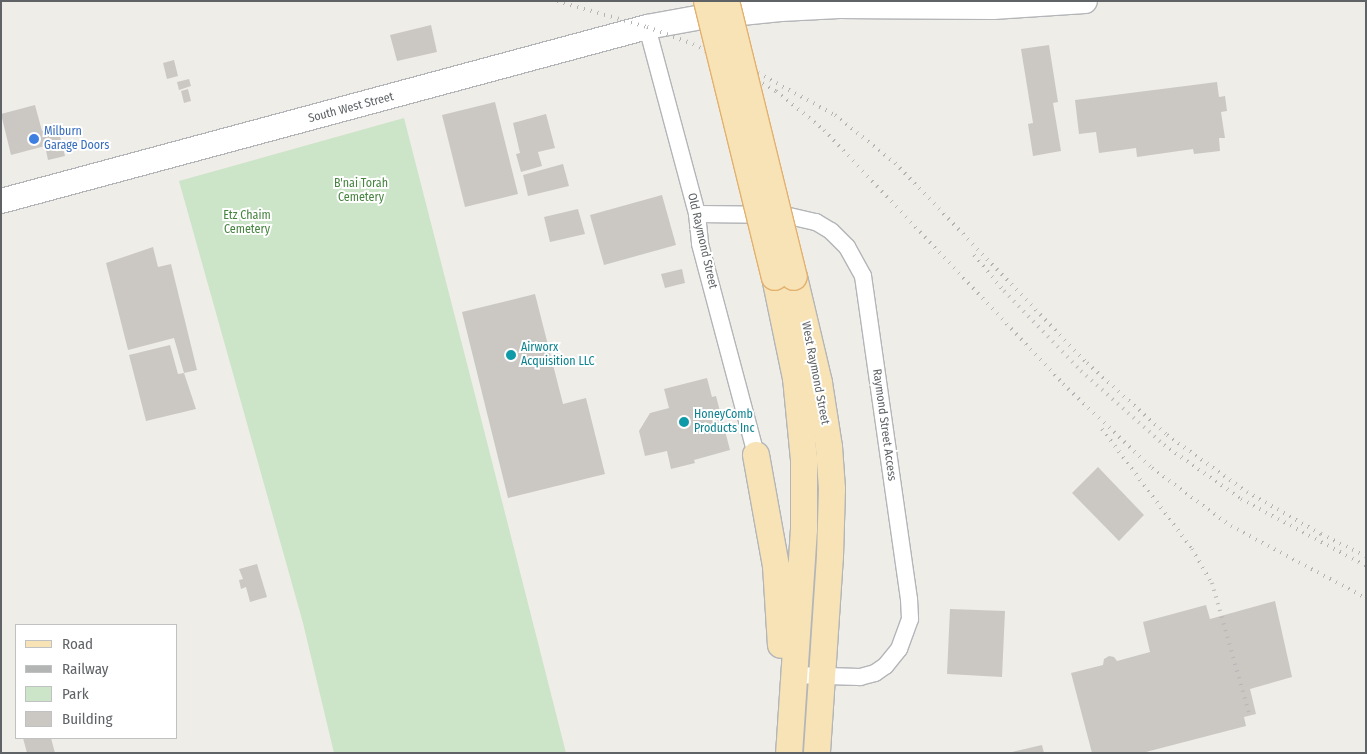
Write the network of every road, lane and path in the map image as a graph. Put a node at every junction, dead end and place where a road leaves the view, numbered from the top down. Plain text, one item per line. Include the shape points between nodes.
1 (726, 1) edge
2 (1085, 1) edge
3 (704, 9) edge
4 (647, 27) junction
5 (1, 202) edge
6 (697, 214) junction
7 (784, 277) junction
8 (756, 455) joint
9 (793, 675) junction
10 (821, 677) junction
11 (789, 741) edge
12 (817, 753) edge

1 - 7 main road, West Raymond Street, bridge
2 - 3 main road, South West Street via 993,7
3 - 4 main road, South West Street
3 - 7 main road, West Raymond Street, bridge
4 - 5 main road, South West Street
4 - 6 street, Old Raymond Street
6 - 8 street, Old Raymond Street via 700,244
6 - 10 street, Raymond Street Access via 785,215 811,220 831,231 847,247 863,276 910,614 899,649 880,670 860,677
7 - 9 main road, West Raymond Street via 804,459 804,529
7 - 10 main road, West Raymond Street via 819,383 831,481 830,556
8 - 11 main road via 778,583
9 - 10 street, Raymond Street Access
9 - 11 main road, West Raymond Street
10 - 12 main road, West Raymond Street

